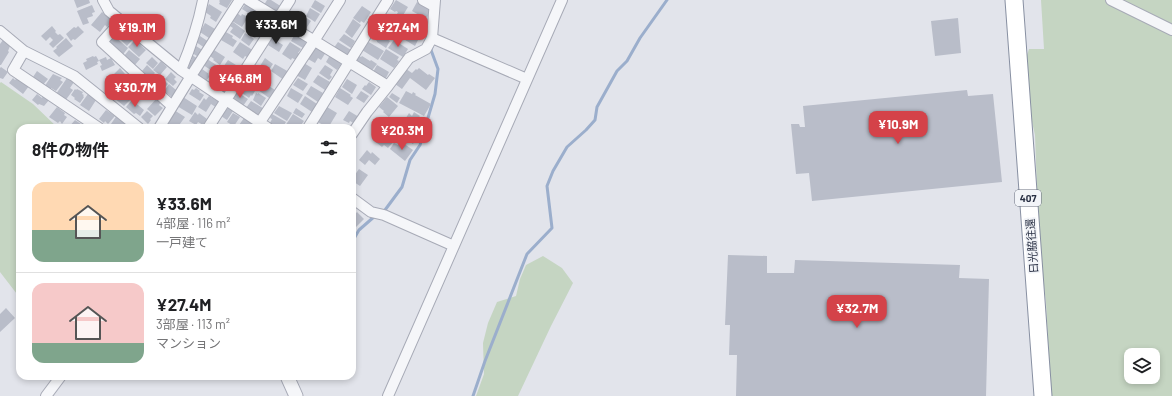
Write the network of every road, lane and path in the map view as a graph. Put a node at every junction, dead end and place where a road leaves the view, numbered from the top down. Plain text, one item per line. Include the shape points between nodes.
1 (103, 0) edge
2 (202, 0) edge
3 (240, 0) edge
4 (248, 0) edge
5 (290, 0) edge
6 (340, 0) edge
7 (388, 0) edge
8 (424, 0) edge
9 (562, 0) edge
10 (1014, 0) edge
11 (1111, 0) edge
12 (435, 3) edge
13 (278, 19) junction
14 (121, 21) junction
15 (1172, 30) edge
16 (0, 31) edge
17 (432, 38) junction
18 (314, 41) junction
19 (24, 51) junction
20 (349, 63) junction
21 (181, 70) junction
22 (190, 76) junction
23 (527, 79) junction
24 (388, 86) junction
25 (226, 99) junction
26 (172, 106) junction
27 (93, 124) edge
28 (133, 124) edge
29 (161, 124) edge
30 (210, 124) edge
31 (258, 124) edge
32 (262, 124) edge
33 (311, 124) edge
34 (356, 128) edge
35 (356, 201) edge
36 (454, 246) junction
37 (58, 380) edge
38 (289, 380) edge
39 (46, 396) edge
40 (296, 396) edge
41 (388, 396) edge
42 (1043, 396) edge

1 - 14 street via 109,11
2 - 21 street via 198,27
3 - 22 street
4 - 13 street
5 - 13 street
6 - 18 street
7 - 20 street
8 - 12 street
9 - 23 street
10 - 42 highway, 日光脇往還 / 407
11 - 15 street
12 - 17 street
13 - 18 street
13 - 25 street
14 - 21 street
14 - 26 street via 102,42
16 - 19 street
17 - 23 street
17 - 24 street via 426,48 409,58
18 - 20 street
18 - 32 street
19 - 27 street via 13,70
19 - 28 street via 74,76
20 - 24 street
20 - 33 street
21 - 22 street
22 - 25 street
22 - 26 street
23 - 36 street
24 - 34 street
25 - 30 street
25 - 31 street
26 - 29 street
35 - 36 street via 371,212 384,215
36 - 41 street
37 - 39 street
38 - 40 street

